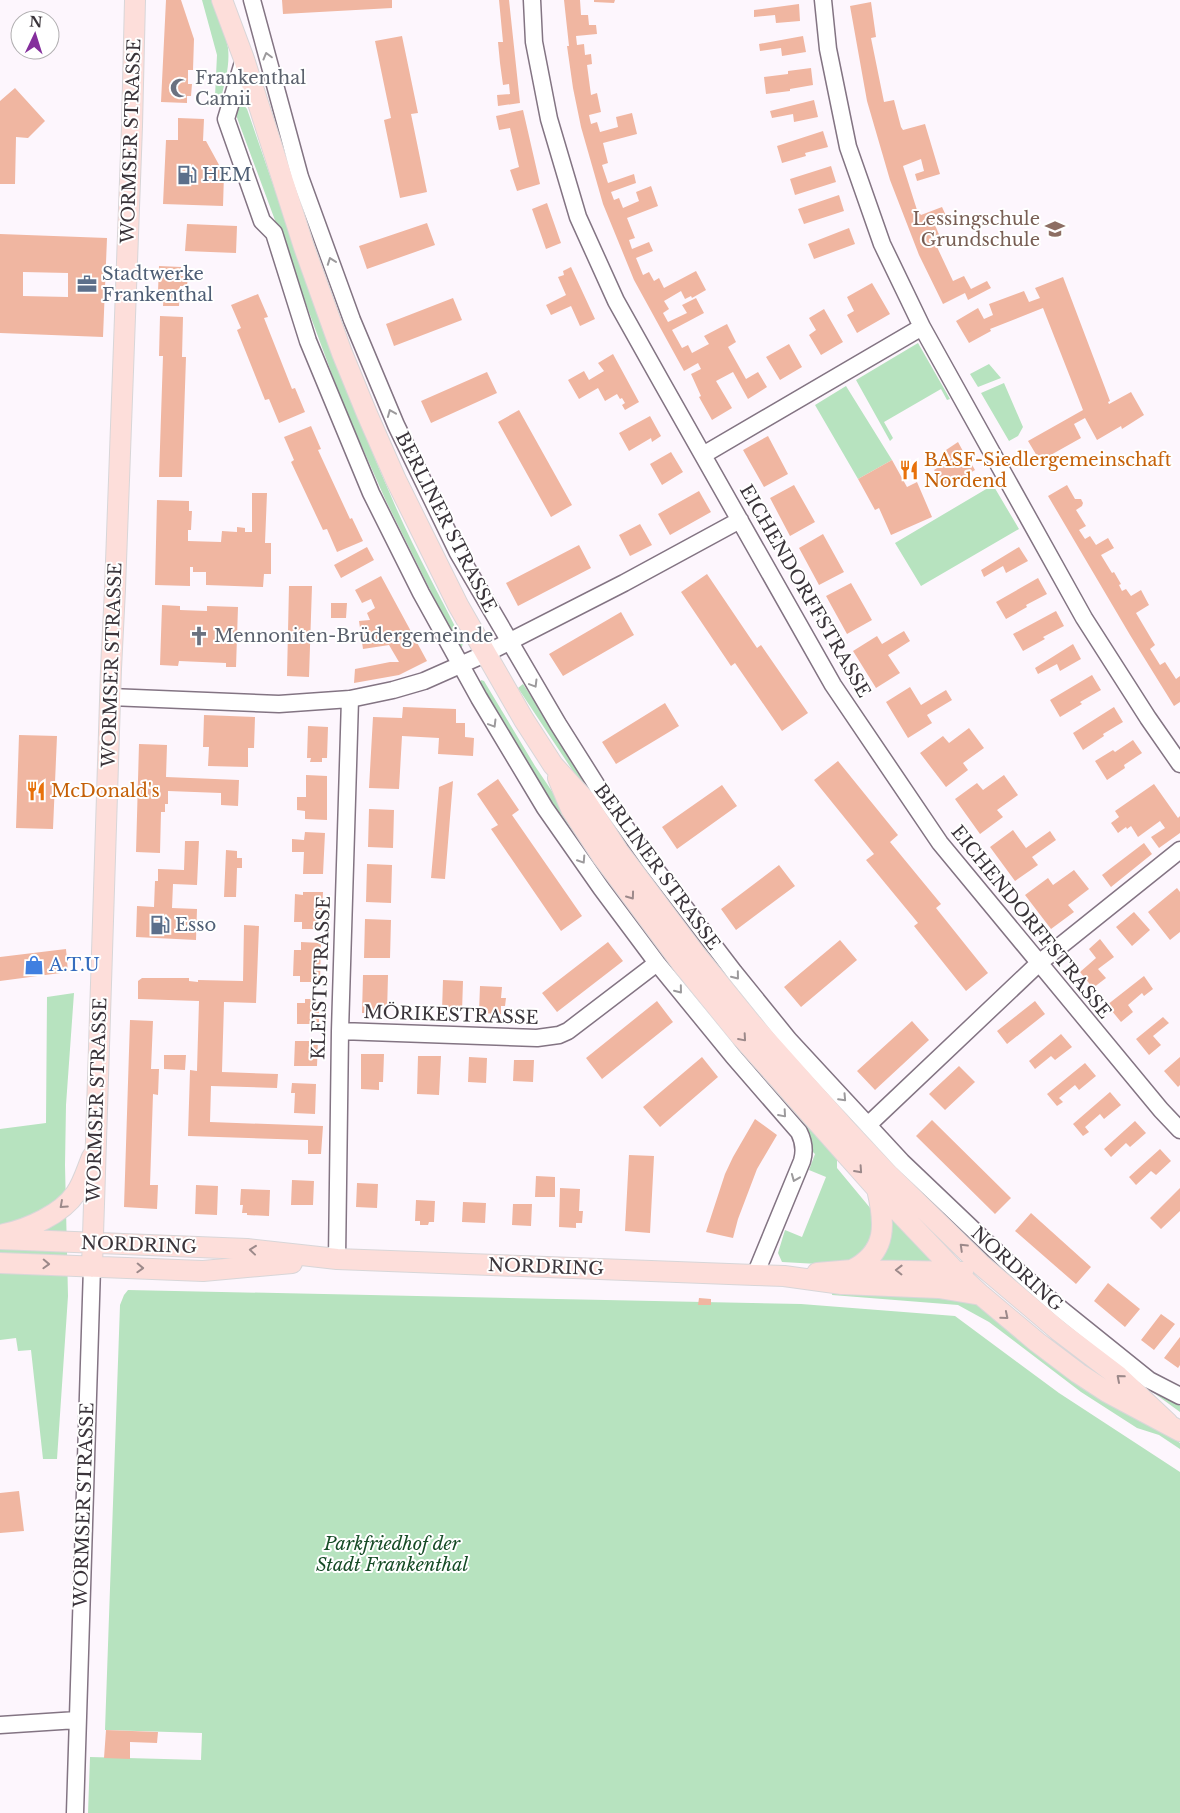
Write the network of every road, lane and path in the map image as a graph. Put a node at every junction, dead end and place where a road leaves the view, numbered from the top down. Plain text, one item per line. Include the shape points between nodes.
1 (134, 0) edge
2 (222, 0) edge
3 (233, 0) edge
4 (252, 0) edge
5 (532, 0) edge
6 (824, 0) edge
7 (244, 59) junction
8 (922, 327) junction
9 (704, 455) junction
10 (740, 520) junction
11 (509, 642) junction
12 (485, 654) junction
13 (461, 666) junction
14 (110, 697) junction
15 (350, 699) junction
16 (1180, 764) edge
17 (553, 765) junction
18 (1180, 850) edge
19 (657, 963) junction
20 (1039, 963) junction
21 (340, 1031) junction
22 (868, 1125) junction
23 (843, 1126) joint
24 (1180, 1130) edge
25 (96, 1148) junction
26 (842, 1151) joint
27 (876, 1189) junction
28 (0, 1237) edge
29 (92, 1244) junction
30 (337, 1259) junction
31 (0, 1263) edge
32 (92, 1267) junction
33 (852, 1270) junction
34 (956, 1272) junction
35 (755, 1275) junction
36 (784, 1276) junction
37 (999, 1280) junction
38 (980, 1295) junction
39 (1180, 1396) edge
40 (1174, 1427) edge
41 (77, 1720) junction
42 (0, 1725) edge
43 (75, 1813) edge

1 - 14 main road, WORMSER STRASSE
2 - 7 main road, BERLINER STRASSE
3 - 7 main road, BERLINER STRASSE
11 -> 4 street, BERLINER STRASSE via 458,553 396,425 352,320 300,177
5 - 9 street, EICHENDORFFSTRASSE via 534,42 549,119 578,217 616,301
6 - 8 street via 828,50 848,147 882,244
7 - 12 main road, BERLINER STRASSE via 304,247 363,405 396,480
7 - 13 street, BERLINER STRASSE via 226,119 262,221 274,233 308,341 371,493
8 - 9 street
8 - 16 street via 1084,618
9 - 10 street, EICHENDORFFSTRASSE
10 - 11 street
10 - 20 street, EICHENDORFFSTRASSE via 833,685 924,820
11 - 12 street
11 -> 22 street, BERLINER STRASSE via 604,797 650,862 788,1040
12 - 13 street
12 - 17 main road, BERLINER STRASSE
13 - 15 street via 401,688
13 -> 19 street, BERLINER STRASSE via 546,808 600,888
14 - 15 street via 279,704
14 - 25 main road, WORMSER STRASSE
15 - 21 street, KLEISTSTRASSE
17 - 23 main road, BERLINER STRASSE via 585,800 696,955 752,1024
17 -> 26 main road, BERLINER STRASSE via 571,809 644,913 739,1034
18 - 20 street
19 - 21 street, MÖRIKESTRASSE via 576,1026 559,1035 537,1038
19 -> 35 street, BERLINER STRASSE via 803,1139 802,1161
20 - 22 street
20 - 24 street, EICHENDORFFSTRASSE
21 - 30 street, KLEISTSTRASSE
22 - 39 street, NORDRING via 930,1190 1062,1310 1149,1380
37 -> 23 main road, NORDRING via 894,1180
25 -> 28 main road via 75,1194 59,1209 33,1225
25 - 29 main road, WORMSER STRASSE
26 -> 27 main road, NORDRING
27 - 33 main road via 883,1235 874,1253 863,1265
27 - 34 main road, NORDRING
28 - 29 main road, NORDRING
30 -> 29 main road, NORDRING via 247,1249
29 - 32 main road, WORMSER STRASSE
32 -> 30 main road, NORDRING via 203,1270
30 - 35 main road, NORDRING
31 -> 32 main road, NORDRING
32 - 41 street, WORMSER STRASSE
34 -> 33 main road, NORDRING
33 - 36 main road, NORDRING
34 - 37 main road, NORDRING
34 - 38 main road, NORDRING
35 - 36 main road, NORDRING
36 - 38 main road, NORDRING via 842,1284 944,1288
40 -> 37 main road, NORDRING via 1118,1376
38 -> 40 main road, NORDRING via 1078,1373 1106,1392
41 - 42 street
41 - 43 street, WORMSER STRASSE

